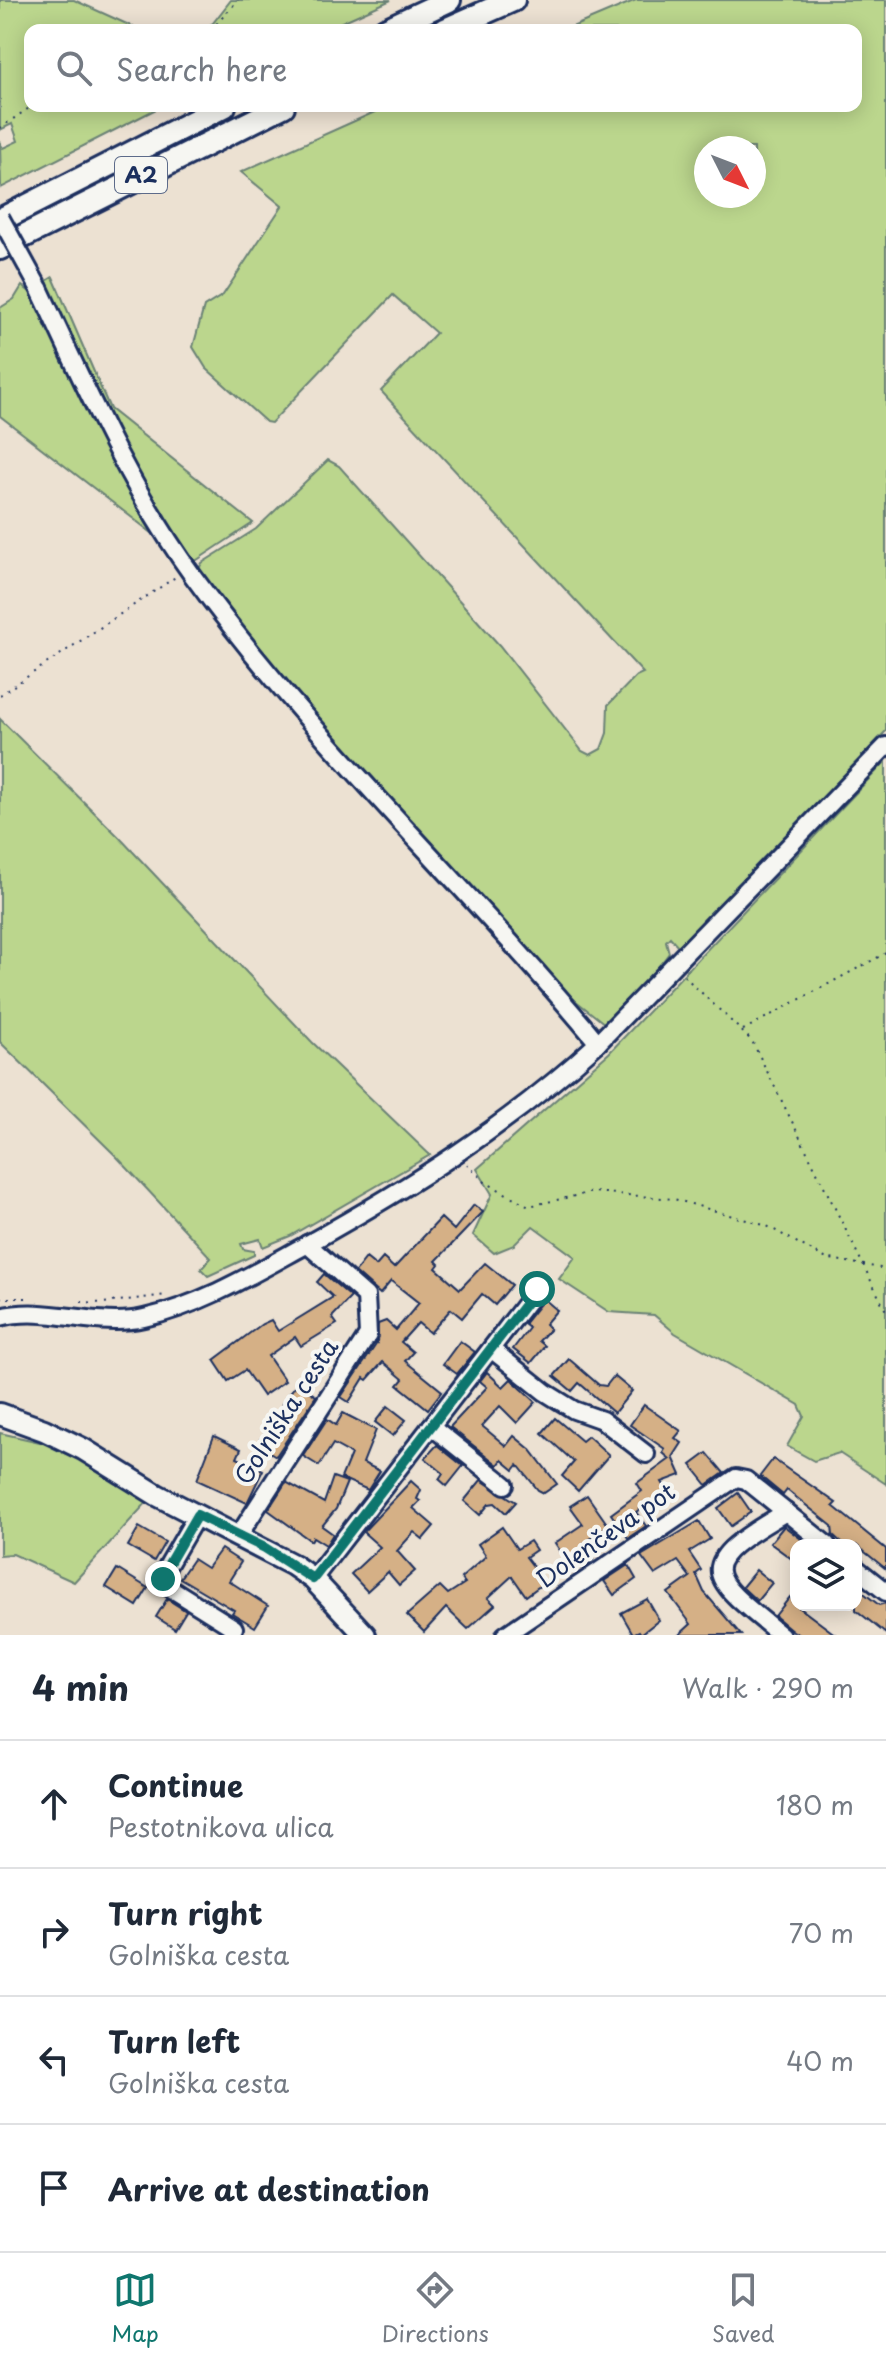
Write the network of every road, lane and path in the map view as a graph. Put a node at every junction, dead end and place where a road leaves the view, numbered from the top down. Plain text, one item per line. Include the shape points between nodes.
1 (238, 0) edge
2 (449, 0) edge
3 (513, 0) edge
4 (216, 24) edge
5 (398, 24) edge
6 (459, 24) edge
7 (24, 112) edge
8 (212, 112) edge
9 (271, 112) edge
10 (0, 128) edge
11 (0, 218) edge
12 (0, 248) edge
13 (188, 569) junction
14 (0, 695) edge
15 (886, 746) edge
16 (886, 953) edge
17 (674, 966) junction
18 (742, 1031) junction
19 (598, 1043) junction
20 (457, 1155) junction
21 (307, 1244) junction
22 (865, 1267) junction
23 (886, 1269) edge
24 (537, 1289) dead end
25 (168, 1295) dead end
26 (0, 1298) edge
27 (29, 1298) dead end
28 (70, 1301) dead end
29 (886, 1311) edge
30 (0, 1317) edge
31 (491, 1349) junction
32 (3, 1416) edge
33 (431, 1426) junction
34 (646, 1454) dead end
35 (505, 1485) dead end
36 (786, 1512) junction
37 (197, 1515) junction
38 (239, 1535) junction
39 (820, 1539) edge
40 (862, 1573) edge
41 (313, 1579) junction
42 (886, 1592) edge
43 (234, 1628) dead end
44 (365, 1635) edge
45 (505, 1635) edge
46 (781, 1635) edge

1 - 4 path
2 - 5 highway
3 - 6 highway
7 - 10 path
8 - 11 highway, A2
9 - 12 highway, A2
11 - 13 street, bridge via 110,438
13 - 14 path
13 - 19 street via 271,677
15 - 17 street
16 - 18 path
17 - 18 path
17 - 19 street
18 - 22 path via 802,1135
19 - 20 street via 552,1085
20 - 21 street
20 - 22 path via 485,1182 529,1206 593,1192 674,1199 767,1226 808,1251
21 - 30 street via 182,1308 141,1319 113,1323 37,1314
21 - 38 street, Golniška cesta via 366,1296 368,1335
22 - 23 path
22 - 29 path
24 - 31 street
25 - 28 path via 103,1303
26 - 27 path
31 - 33 street
31 - 34 street via 545,1392 602,1420
32 - 37 main road via 70,1443
33 - 35 street
33 - 41 street
36 - 39 street
36 - 45 street, Dolenčeva pot via 736,1478
36 - 46 street via 730,1546 717,1567 728,1592
37 - 38 main road
37 - 43 street via 164,1572 164,1584
38 - 41 main road
40 - 42 street
41 - 44 main road

